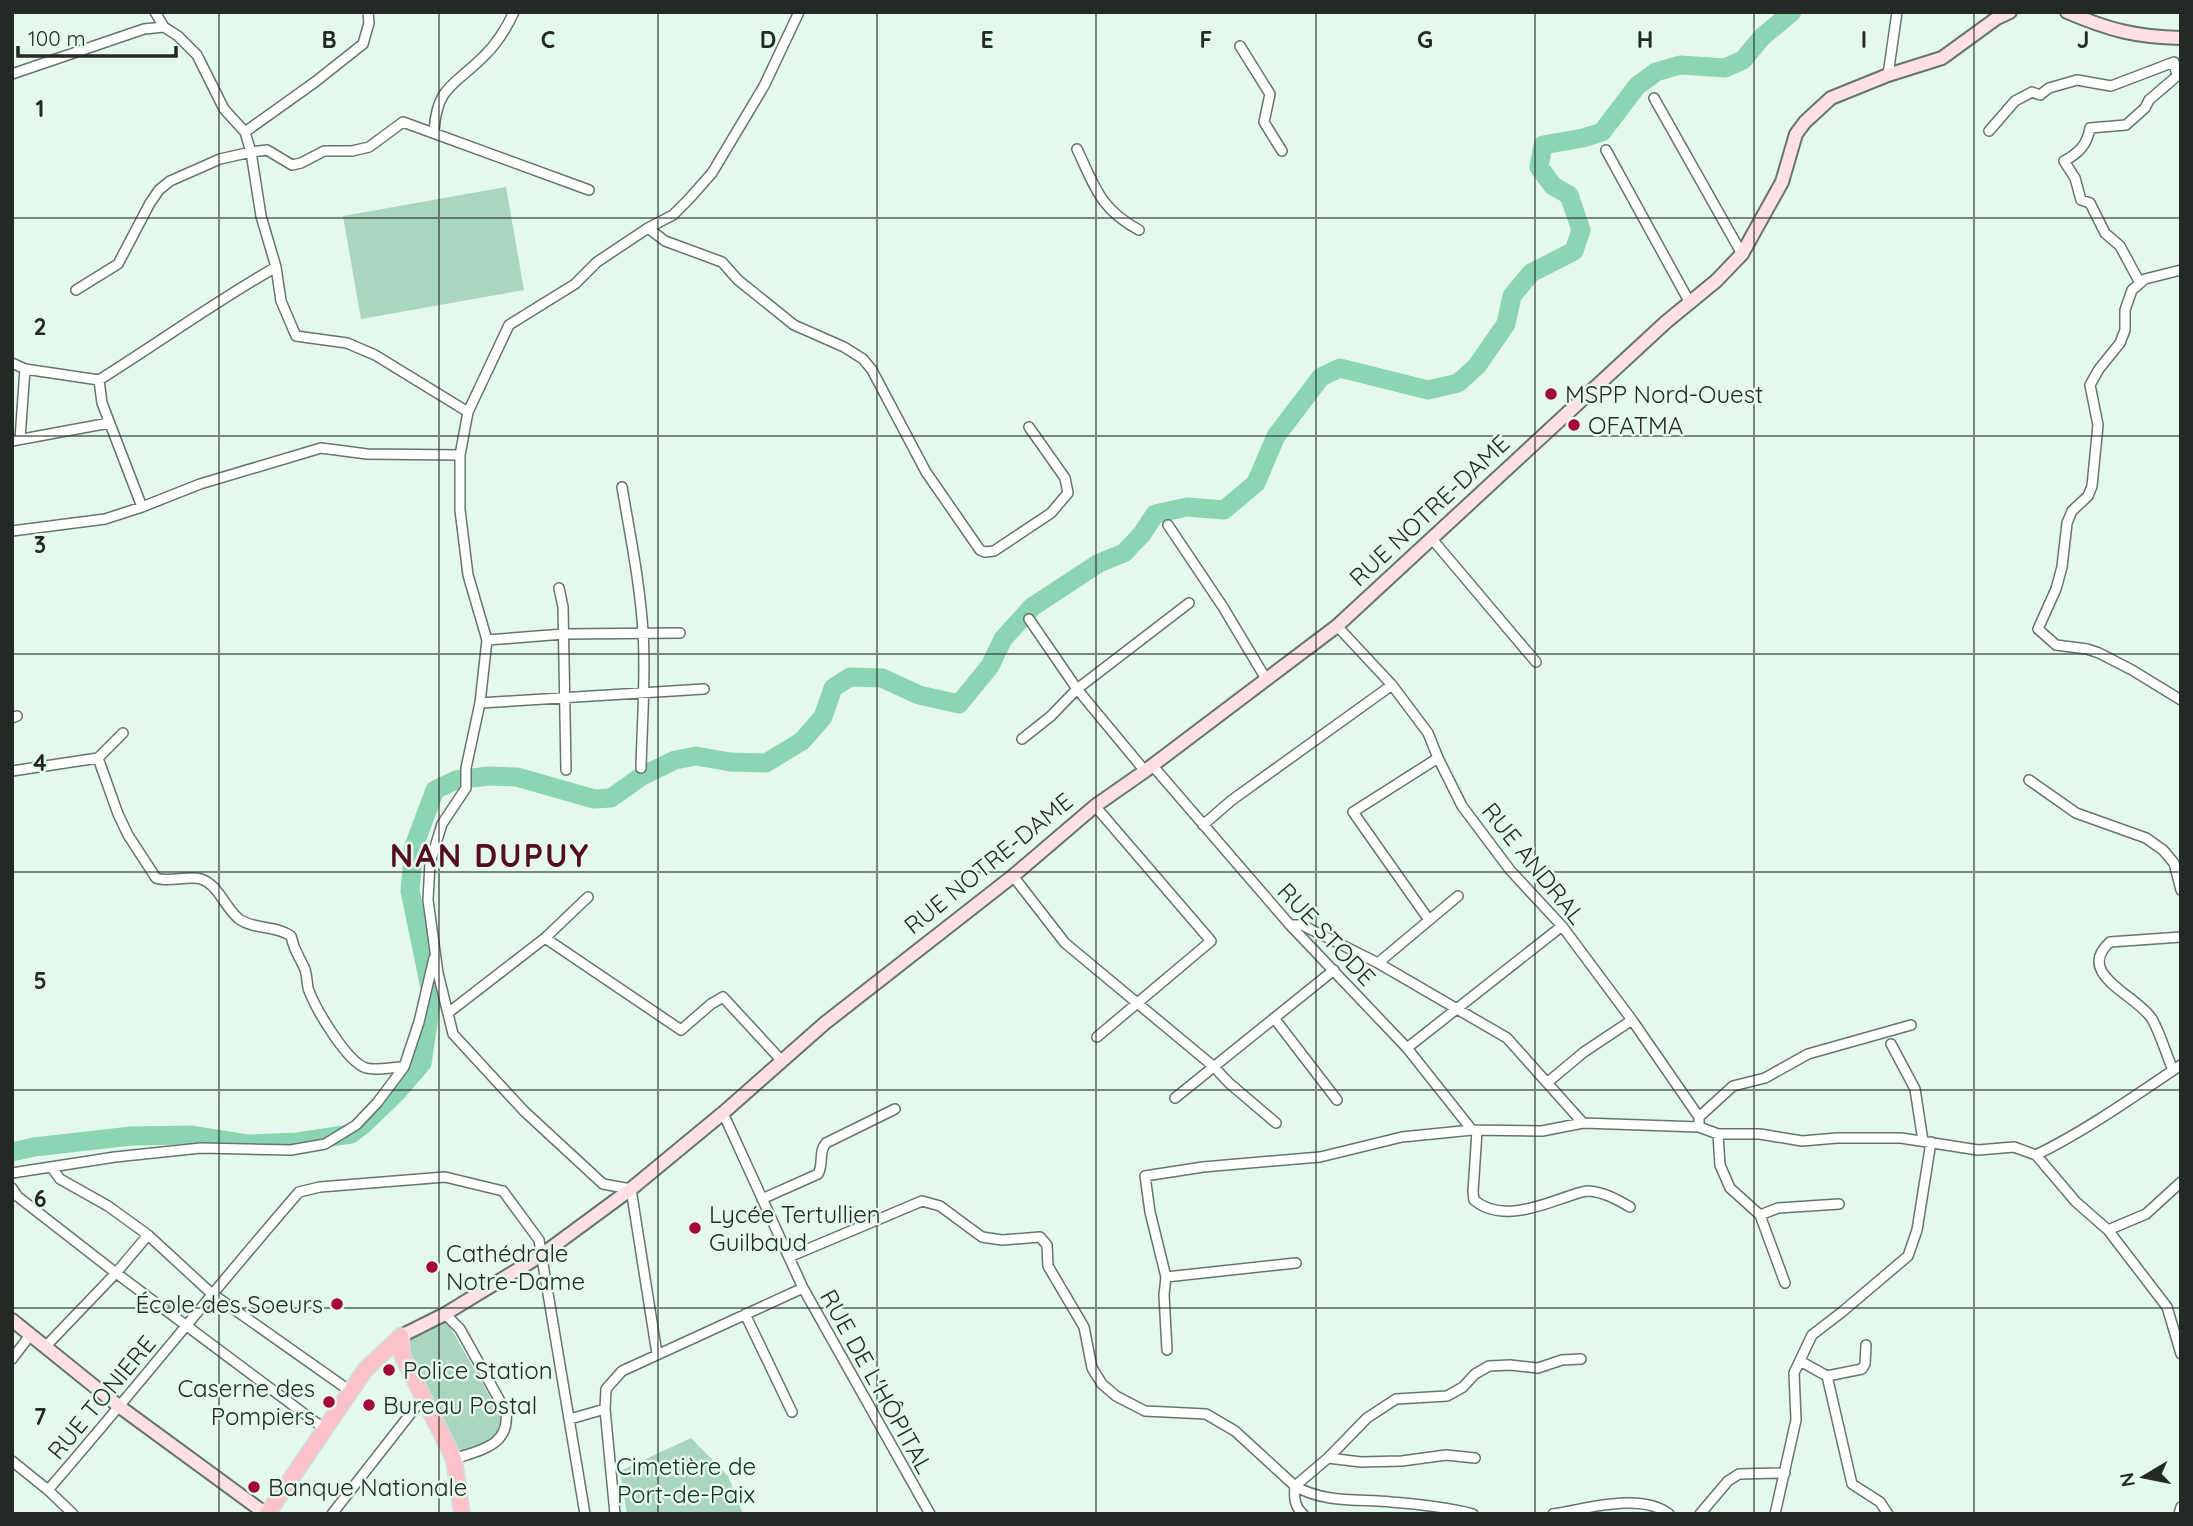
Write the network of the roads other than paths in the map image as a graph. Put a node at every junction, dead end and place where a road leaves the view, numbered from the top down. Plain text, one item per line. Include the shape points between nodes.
1 (155, 12) edge
2 (368, 12) edge
3 (514, 12) edge
4 (799, 12) edge
5 (1897, 12) edge
6 (2010, 12) edge
7 (2067, 12) edge
8 (164, 27) junction
9 (2181, 38) edge
10 (1240, 46) dead end
11 (13, 71) edge
12 (1888, 75) junction
13 (1654, 98) dead end
14 (434, 131) junction
15 (1989, 131) dead end
16 (245, 132) junction
17 (1077, 149) dead end
18 (1606, 150) dead end
19 (1282, 151) dead end
20 (251, 152) junction
21 (589, 190) dead end
22 (648, 228) junction
23 (1139, 230) dead end
24 (1745, 250) junction
25 (276, 267) junction
26 (2180, 269) edge
27 (2140, 283) junction
28 (76, 290) dead end
29 (1690, 303) junction
30 (12, 363) edge
31 (24, 369) junction
32 (99, 380) junction
33 (12, 384) edge
34 (23, 387) junction
35 (468, 412) junction
36 (109, 423) junction
37 (1030, 427) dead end
38 (16, 440) edge
39 (460, 455) junction
40 (622, 487) dead end
41 (142, 507) junction
42 (1168, 525) dead end
43 (12, 531) edge
44 (1432, 539) junction
45 (559, 588) dead end
46 (1189, 603) dead end
47 (1029, 619) dead end
48 (1337, 626) junction
49 (643, 633) junction
50 (680, 633) dead end
51 (564, 634) junction
52 (487, 640) junction
53 (1536, 662) dead end
54 (1266, 679) junction
55 (1392, 685) junction
56 (704, 689) dead end
57 (1077, 689) junction
58 (644, 694) junction
59 (566, 697) junction
60 (2181, 700) edge
61 (480, 703) junction
62 (123, 733) dead end
63 (1022, 739) dead end
64 (98, 758) junction
65 (1437, 758) junction
66 (640, 768) dead end
67 (1149, 768) junction
68 (566, 770) dead end
69 (12, 771) edge
70 (2029, 780) dead end
71 (1095, 806) junction
72 (1203, 825) junction
73 (1013, 876) junction
74 (2181, 890) edge
75 (1458, 896) dead end
76 (588, 897) dead end
77 (1429, 920) junction
78 (1290, 925) junction
79 (1562, 926) junction
80 (2181, 937) edge
81 (545, 938) junction
82 (435, 954) junction
83 (1378, 963) junction
84 (1334, 970) junction
85 (1138, 1003) junction
86 (1457, 1009) junction
87 (448, 1013) junction
88 (1274, 1018) junction
89 (1632, 1020) junction
90 (1911, 1025) dead end
91 (1097, 1037) dead end
92 (1891, 1044) dead end
93 (1407, 1048) junction
94 (782, 1061) junction
95 (1213, 1066) junction
96 (404, 1067) junction
97 (2177, 1068) edge
98 (1548, 1082) junction
99 (1174, 1098) dead end
100 (1337, 1100) dead end
101 (895, 1110) dead end
102 (723, 1113) junction
103 (1699, 1122) junction
104 (1583, 1123) junction
105 (1276, 1124) dead end
106 (1474, 1130) junction
107 (1718, 1134) junction
108 (1927, 1142) junction
109 (2036, 1155) junction
110 (52, 1168) junction
111 (12, 1173) edge
112 (2181, 1182) edge
113 (12, 1188) edge
114 (631, 1189) junction
115 (762, 1199) junction
116 (1839, 1205) dead end
117 (1630, 1208) dead end
118 (1759, 1215) junction
119 (2108, 1230) junction
120 (148, 1235) junction
121 (540, 1256) junction
122 (789, 1257) junction
123 (1296, 1263) dead end
124 (116, 1273) junction
125 (1166, 1277) junction
126 (1785, 1283) dead end
127 (803, 1288) junction
128 (211, 1293) junction
129 (445, 1314) junction
130 (745, 1314) junction
131 (12, 1320) edge
132 (186, 1325) junction
133 (31, 1334) junction
134 (401, 1336) junction
135 (1866, 1345) dead end
136 (46, 1346) junction
137 (1167, 1350) dead end
138 (657, 1354) junction
139 (2181, 1354) edge
140 (12, 1359) edge
141 (1581, 1359) dead end
142 (1800, 1361) junction
143 (1827, 1376) junction
144 (350, 1391) junction
145 (422, 1399) junction
146 (120, 1407) junction
147 (605, 1409) junction
148 (792, 1412) dead end
149 (570, 1419) junction
150 (326, 1430) junction
151 (1328, 1458) junction
152 (1475, 1458) dead end
153 (454, 1459) junction
154 (12, 1461) edge
155 (1786, 1473) junction
156 (1295, 1486) junction
157 (48, 1490) junction
158 (2181, 1507) edge
159 (73, 1514) edge
160 (267, 1514) edge
161 (332, 1514) edge
162 (462, 1514) edge
163 (585, 1514) edge
164 (615, 1514) edge
165 (930, 1514) edge
166 (1303, 1514) edge
167 (1473, 1514) edge
168 (1553, 1514) edge
169 (1669, 1514) edge
170 (1700, 1514) edge
171 (1774, 1514) edge
172 (1888, 1514) edge
173 (2179, 1514) edge

1 - 8 street
2 - 16 street via 363,44
3 - 14 street via 484,56 443,93 435,110
4 - 22 street via 764,86 712,173 673,215
5 - 12 street
6 - 12 street, RUE NOTRE-DAME via 1942,58
7 - 9 street via 2121,32
8 - 11 street via 144,29
8 - 16 street via 197,55 224,108
10 - 19 street via 1270,94 1264,122
12 - 24 street, RUE NOTRE-DAME via 1830,98 1805,122 1796,134 1782,182
13 - 24 street
14 - 20 street via 404,122 369,147 324,151 292,165 267,150
14 - 21 street
15 - 27 street via 2015,101 2032,92 2040,95 2077,80 2111,86 2174,61 2177,76 2148,100 2145,108 2126,125 2090,128 2077,154 2064,161 2081,200 2090,203
16 - 20 street
17 - 23 street via 1104,204
18 - 29 street
20 - 25 street via 261,216
20 - 28 street via 220,159 170,181 150,204 118,264
22 - 35 street via 597,262 575,284 509,325
22 - 37 street via 665,241 722,262 794,325 863,359 926,472 985,552 994,551 1051,513 1068,493 1065,478
24 - 29 street, RUE NOTRE-DAME
25 - 32 street
25 - 35 street via 281,301 296,336 347,343 375,355
26 - 27 street
27 - 60 street via 2132,290 2125,310 2120,344 2090,385 2098,425 2092,486 2067,523 2056,589 2038,629 2056,645 2099,653
29 - 44 street, RUE NOTRE-DAME
30 - 31 street
31 - 32 street
31 - 34 street
32 - 36 street
33 - 34 street
34 - 38 street
35 - 39 street
36 - 38 street
36 - 41 street
39 - 41 street via 367,454 321,448 200,484
39 - 52 street via 460,510 468,575
40 - 49 street
41 - 43 street via 105,519
42 - 54 street
44 - 48 street, RUE NOTRE-DAME
44 - 53 street
45 - 51 street
46 - 57 street
47 - 57 street, RUE STODE
48 - 54 street, RUE NOTRE-DAME
48 - 55 street, RUE ANDRAL
49 - 50 street
49 - 51 street
49 - 58 street
51 - 52 street
51 - 59 street
52 - 61 street
54 - 67 street, RUE NOTRE-DAME
55 - 65 street, RUE ANDRAL via 1428,733
55 - 72 street
56 - 58 street
57 - 63 street
57 - 67 street, RUE STODE
58 - 59 street
58 - 66 street
59 - 61 street
59 - 68 street
61 - 82 street via 466,788 442,824 430,863 428,901
62 - 64 street
64 - 69 street
64 - 96 street via 128,835 156,878 200,879 246,923 291,936 309,990 347,1054 367,1068
65 - 77 street via 1353,812
65 - 79 street, RUE ANDRAL via 1462,806 1510,870
67 - 71 street, RUE NOTRE-DAME
67 - 72 street, RUE STODE
70 - 74 street via 2076,813 2146,838 2163,850 2174,863
71 - 73 street, RUE NOTRE-DAME
71 - 85 street via 1211,942
72 - 78 street, RUE STODE
73 - 85 street via 1065,943
73 - 94 street, RUE NOTRE-DAME
75 - 77 street
76 - 81 street
77 - 83 street
78 - 83 street via 1302,925
78 - 84 street, RUE STODE
79 - 86 street
79 - 89 street, RUE ANDRAL
80 - 97 street via 2110,942 2101,949 2098,963 2103,976 2151,1019
81 - 87 street
81 - 94 street via 681,1030 723,997
82 - 87 street
82 - 96 street
83 - 86 street
84 - 88 street
84 - 93 street, RUE STODE
85 - 91 street
85 - 95 street
86 - 93 street
86 - 98 street via 1507,1038
87 - 114 street via 453,1034 524,1111 603,1184
88 - 95 street
88 - 100 street
89 - 98 street
89 - 103 street, RUE ANDRAL
90 - 103 street via 1808,1054 1765,1078 1733,1086
92 - 108 street via 1915,1089
93 - 106 street, RUE STODE
94 - 102 street, RUE NOTRE-DAME
95 - 99 street
95 - 105 street
96 - 110 street via 356,1125 325,1144 291,1150 201,1148
97 - 109 street via 2072,1138
98 - 104 street
101 - 115 street via 826,1143 818,1174
102 - 114 street, RUE NOTRE-DAME
102 - 115 street, RUE DE L'HÔPITAL
103 - 104 street
103 - 107 street
104 - 106 street via 1542,1130
106 - 117 street via 1474,1200 1481,1206 1500,1212 1536,1208 1588,1191 1611,1196
106 - 125 street via 1402,1137 1320,1157 1145,1176
107 - 108 street via 1760,1133 1802,1141 1901,1138
107 - 118 street via 1720,1165 1730,1188
108 - 109 street via 1978,1150 2014,1147
108 - 142 street via 1917,1230 1908,1256 1812,1335
109 - 119 street via 2076,1202
110 - 111 street
110 - 120 street via 60,1179
112 - 119 street via 2146,1214
113 - 124 street
114 - 121 street, RUE NOTRE-DAME
114 - 138 street
115 - 122 street, RUE DE L'HÔPITAL
116 - 118 street via 1778,1208
118 - 126 street
119 - 139 street via 2168,1307
120 - 124 street
120 - 128 street
121 - 128 street, RUE TONIERE via 539,1240 503,1191 445,1177 320,1187 299,1192
121 - 129 street, RUE NOTRE-DAME
121 - 149 street, RUE TONIERE
122 - 127 street, RUE DE L'HÔPITAL
122 - 156 street via 922,1201 940,1206 982,1237 1040,1237 1047,1245 1048,1266 1084,1326 1101,1384 1145,1411 1206,1414 1235,1431
123 - 125 street
124 - 132 street
124 - 136 street
125 - 137 street
127 - 130 street
127 - 165 street, RUE DE L'HÔPITAL
128 - 132 street, RUE TONIERE
128 - 144 street
129 - 134 street, RUE NOTRE-DAME
129 - 153 street via 460,1329 508,1423 505,1434 489,1447
130 - 138 street
130 - 148 street
131 - 133 street
132 - 146 street, RUE TONIERE
132 - 150 street
133 - 136 street
133 - 140 street
134 - 144 main road, RUE NOTRE-DAME
134 - 145 main road via 402,1355
135 - 143 street via 1862,1368
136 - 146 street
138 - 147 street via 622,1371 606,1389
141 - 151 street via 1538,1368 1489,1366 1447,1396 1396,1399 1367,1418
142 - 143 street
142 - 155 street via 1794,1373 1796,1420
143 - 172 street via 1852,1484 1880,1502
144 - 150 main road, RUE NOTRE-DAME
145 - 153 main road
145 - 161 street
146 - 157 street, RUE TONIERE
146 - 160 street
147 - 149 street
147 - 164 street
149 - 163 street, RUE TONIERE
150 - 160 main road, RUE NOTRE-DAME
151 - 152 street via 1361,1462 1446,1455
151 - 156 street
153 - 162 main road
154 - 157 street
155 - 170 street via 1739,1474
155 - 171 street
156 - 166 street via 1297,1508
156 - 167 street via 1328,1498
157 - 159 street
158 - 173 street
168 - 169 street via 1640,1502

